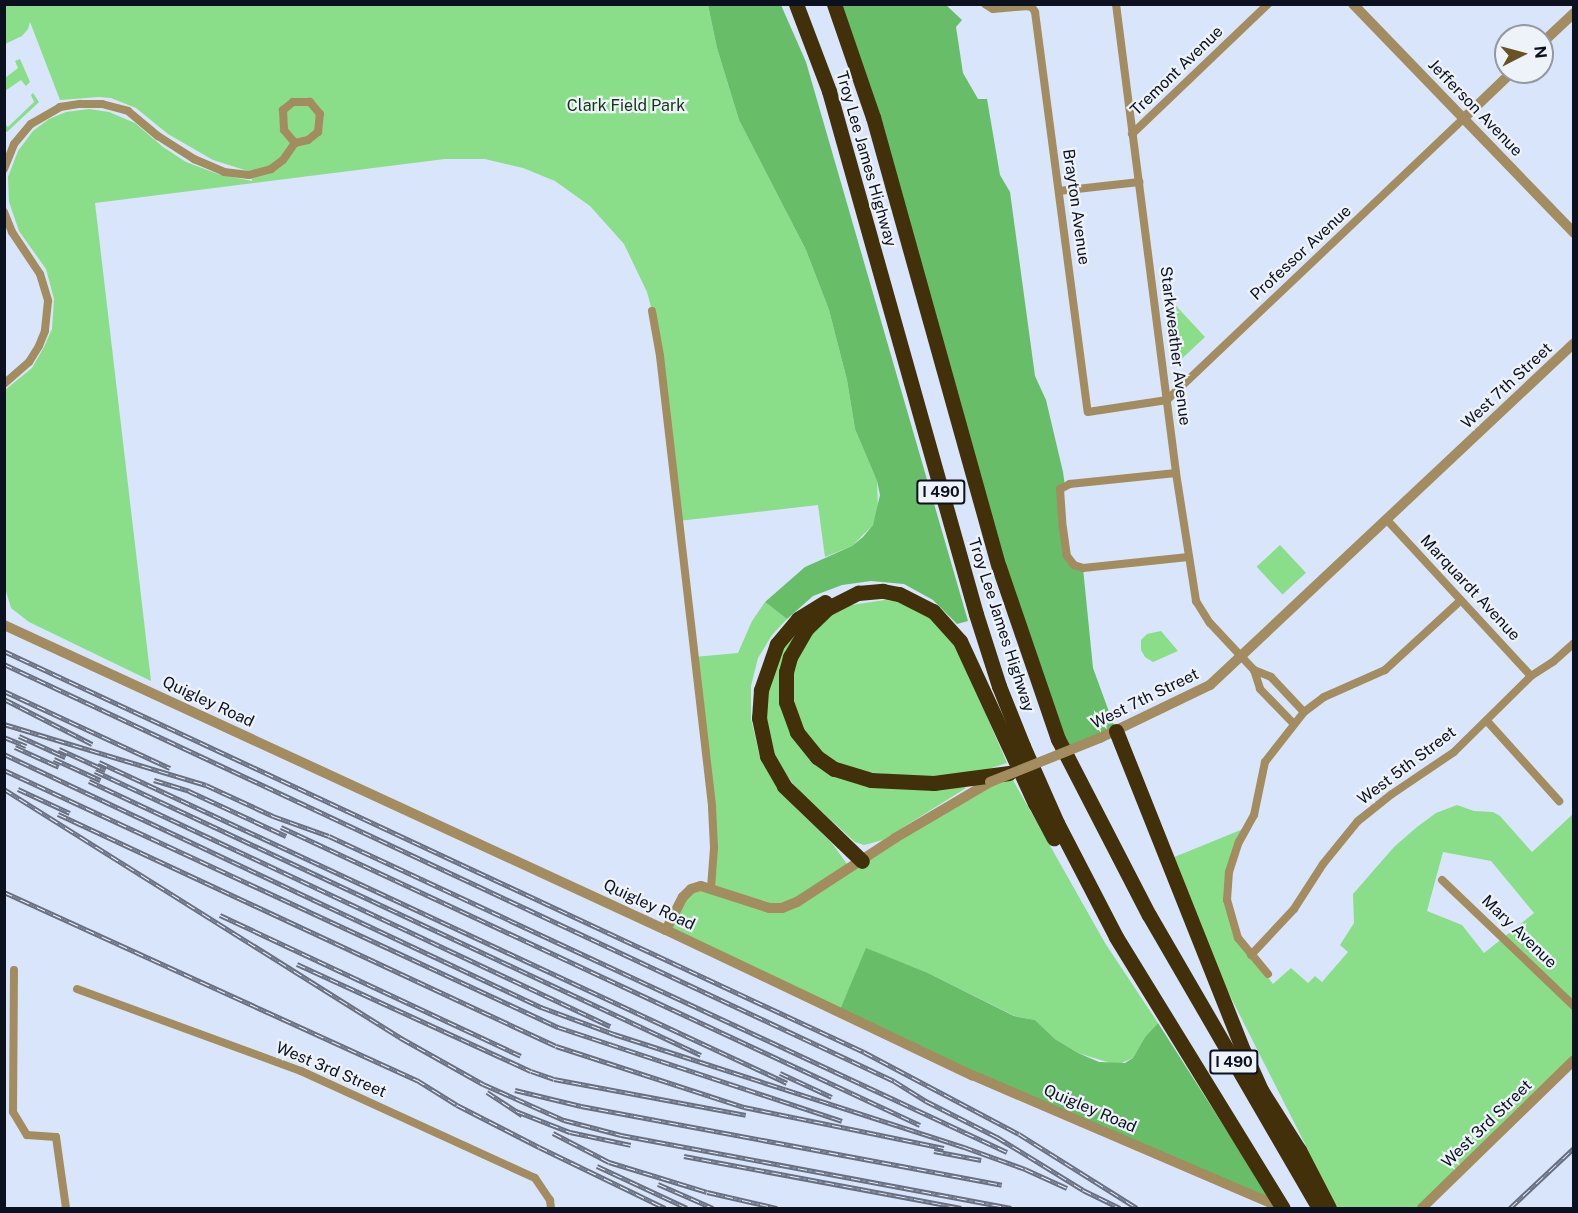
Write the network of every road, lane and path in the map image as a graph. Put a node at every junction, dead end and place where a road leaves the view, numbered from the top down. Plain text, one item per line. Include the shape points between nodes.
1 (796, 4) edge
2 (834, 4) edge
3 (842, 4) edge
4 (1116, 4) edge
5 (1268, 4) edge
6 (1353, 4) edge
7 (986, 6) edge
8 (1574, 13) edge
9 (1554, 32) edge
10 (851, 53) junction
11 (1499, 84) edge
12 (1464, 118) junction
13 (1132, 134) junction
14 (295, 143) junction
15 (4, 169) edge
16 (1139, 182) junction
17 (1059, 191) junction
18 (4, 212) edge
19 (1574, 233) edge
20 (652, 311) dead end
21 (1574, 343) edge
22 (4, 384) edge
23 (1167, 400) junction
24 (1176, 473) junction
25 (1387, 520) junction
26 (1188, 557) junction
27 (851, 594) junction
28 (1461, 600) junction
29 (4, 625) edge
30 (1574, 643) edge
31 (1240, 656) junction
32 (1254, 670) junction
33 (1531, 676) junction
34 (1304, 712) junction
35 (1487, 721) junction
36 (1293, 723) junction
37 (1116, 731) junction
38 (1009, 773) joint
39 (989, 779) junction
40 (1559, 801) dead end
41 (862, 861) junction
42 (1443, 880) dead end
43 (711, 888) junction
44 (666, 930) junction
45 (1116, 937) junction
46 (1251, 955) junction
47 (14, 970) dead end
48 (1268, 974) dead end
49 (77, 989) dead end
50 (1574, 1006) edge
51 (1574, 1060) edge
52 (66, 1209) edge
53 (551, 1209) edge
54 (1283, 1209) edge
55 (1319, 1209) edge
56 (1329, 1209) edge
57 (1422, 1209) edge

1 - 45 highway, Troy Lee James Highway / I 490 via 832,99 996,678 1057,823
2 - 10 highway, Troy Lee James Highway / I 490
3 - 10 highway
4 - 13 street, Starkweather Avenue
5 - 13 street, Tremont Avenue
6 - 12 street, Jefferson Avenue
7 - 17 street, Brayton Avenue via 1032,7
8 - 9 street
10 - 55 highway, Troy Lee James Highway / I 490 via 873,117 999,567 1058,739 1149,915
11 - 12 street, Professor Avenue
12 - 19 street, Jefferson Avenue
12 - 23 street, Professor Avenue
13 - 16 street, Starkweather Avenue
14 - 14 street via 318,132 320,114 310,102 293,102 283,110 284,130
14 - 15 street via 284,160 271,169 237,175 178,151 128,111 102,104 80,104 60,107 32,124 14,144
16 - 17 street
16 - 23 street, Starkweather Avenue
17 - 23 street, Brayton Avenue via 1088,412
18 - 22 street via 12,232 40,274 48,301 39,346 29,362
20 - 43 street via 712,807
21 - 25 street, West 7th Street
23 - 24 street, Starkweather Avenue
24 - 26 street, Starkweather Avenue
24 - 26 street via 1070,484 1060,489 1062,528 1067,556 1083,568
25 - 28 street, Marquardt Avenue
25 - 31 street, West 7th Street
26 - 31 street, Starkweather Avenue via 1199,607
27 - 39 highway via 816,618 790,657 786,702 806,746 834,770 871,780 934,783
27 - 41 highway via 809,610 777,644 761,690 759,718 767,756 784,786
27 - 45 highway via 899,594 918,601 947,624 973,666 1035,803 1090,904
28 - 33 street, Marquardt Avenue
28 - 34 street via 1385,670 1324,697
29 - 44 street, Quigley Road
30 - 33 street, West 5th Street
31 - 32 street, Starkweather Avenue
31 - 37 street, West 7th Street via 1210,685
32 - 34 street, Starkweather Avenue via 1271,677
32 - 36 street, Starkweather Avenue via 1260,689
33 - 35 street, West 5th Street
34 - 36 street
35 - 40 street
35 - 46 street, West 5th Street via 1454,752 1358,821 1323,864 1294,909
36 - 46 street via 1265,762 1254,815 1229,872 1227,900 1231,918 1238,938
37 - 38 street, West 7th Street, bridge
37 - 56 highway via 1244,1052 1261,1090 1299,1150
38 - 39 highway, bridge
39 - 41 street
41 - 43 street via 782,908 758,906
42 - 50 street, Mary Avenue
43 - 44 street via 691,889
44 - 54 street, Quigley Road via 972,1075
45 - 54 highway, Troy Lee James Highway / I 490
46 - 48 street
47 - 52 street via 13,1112 27,1135 56,1137
49 - 53 street, West 3rd Street via 301,1071 535,1178 550,1200
51 - 57 street, West 3rd Street

